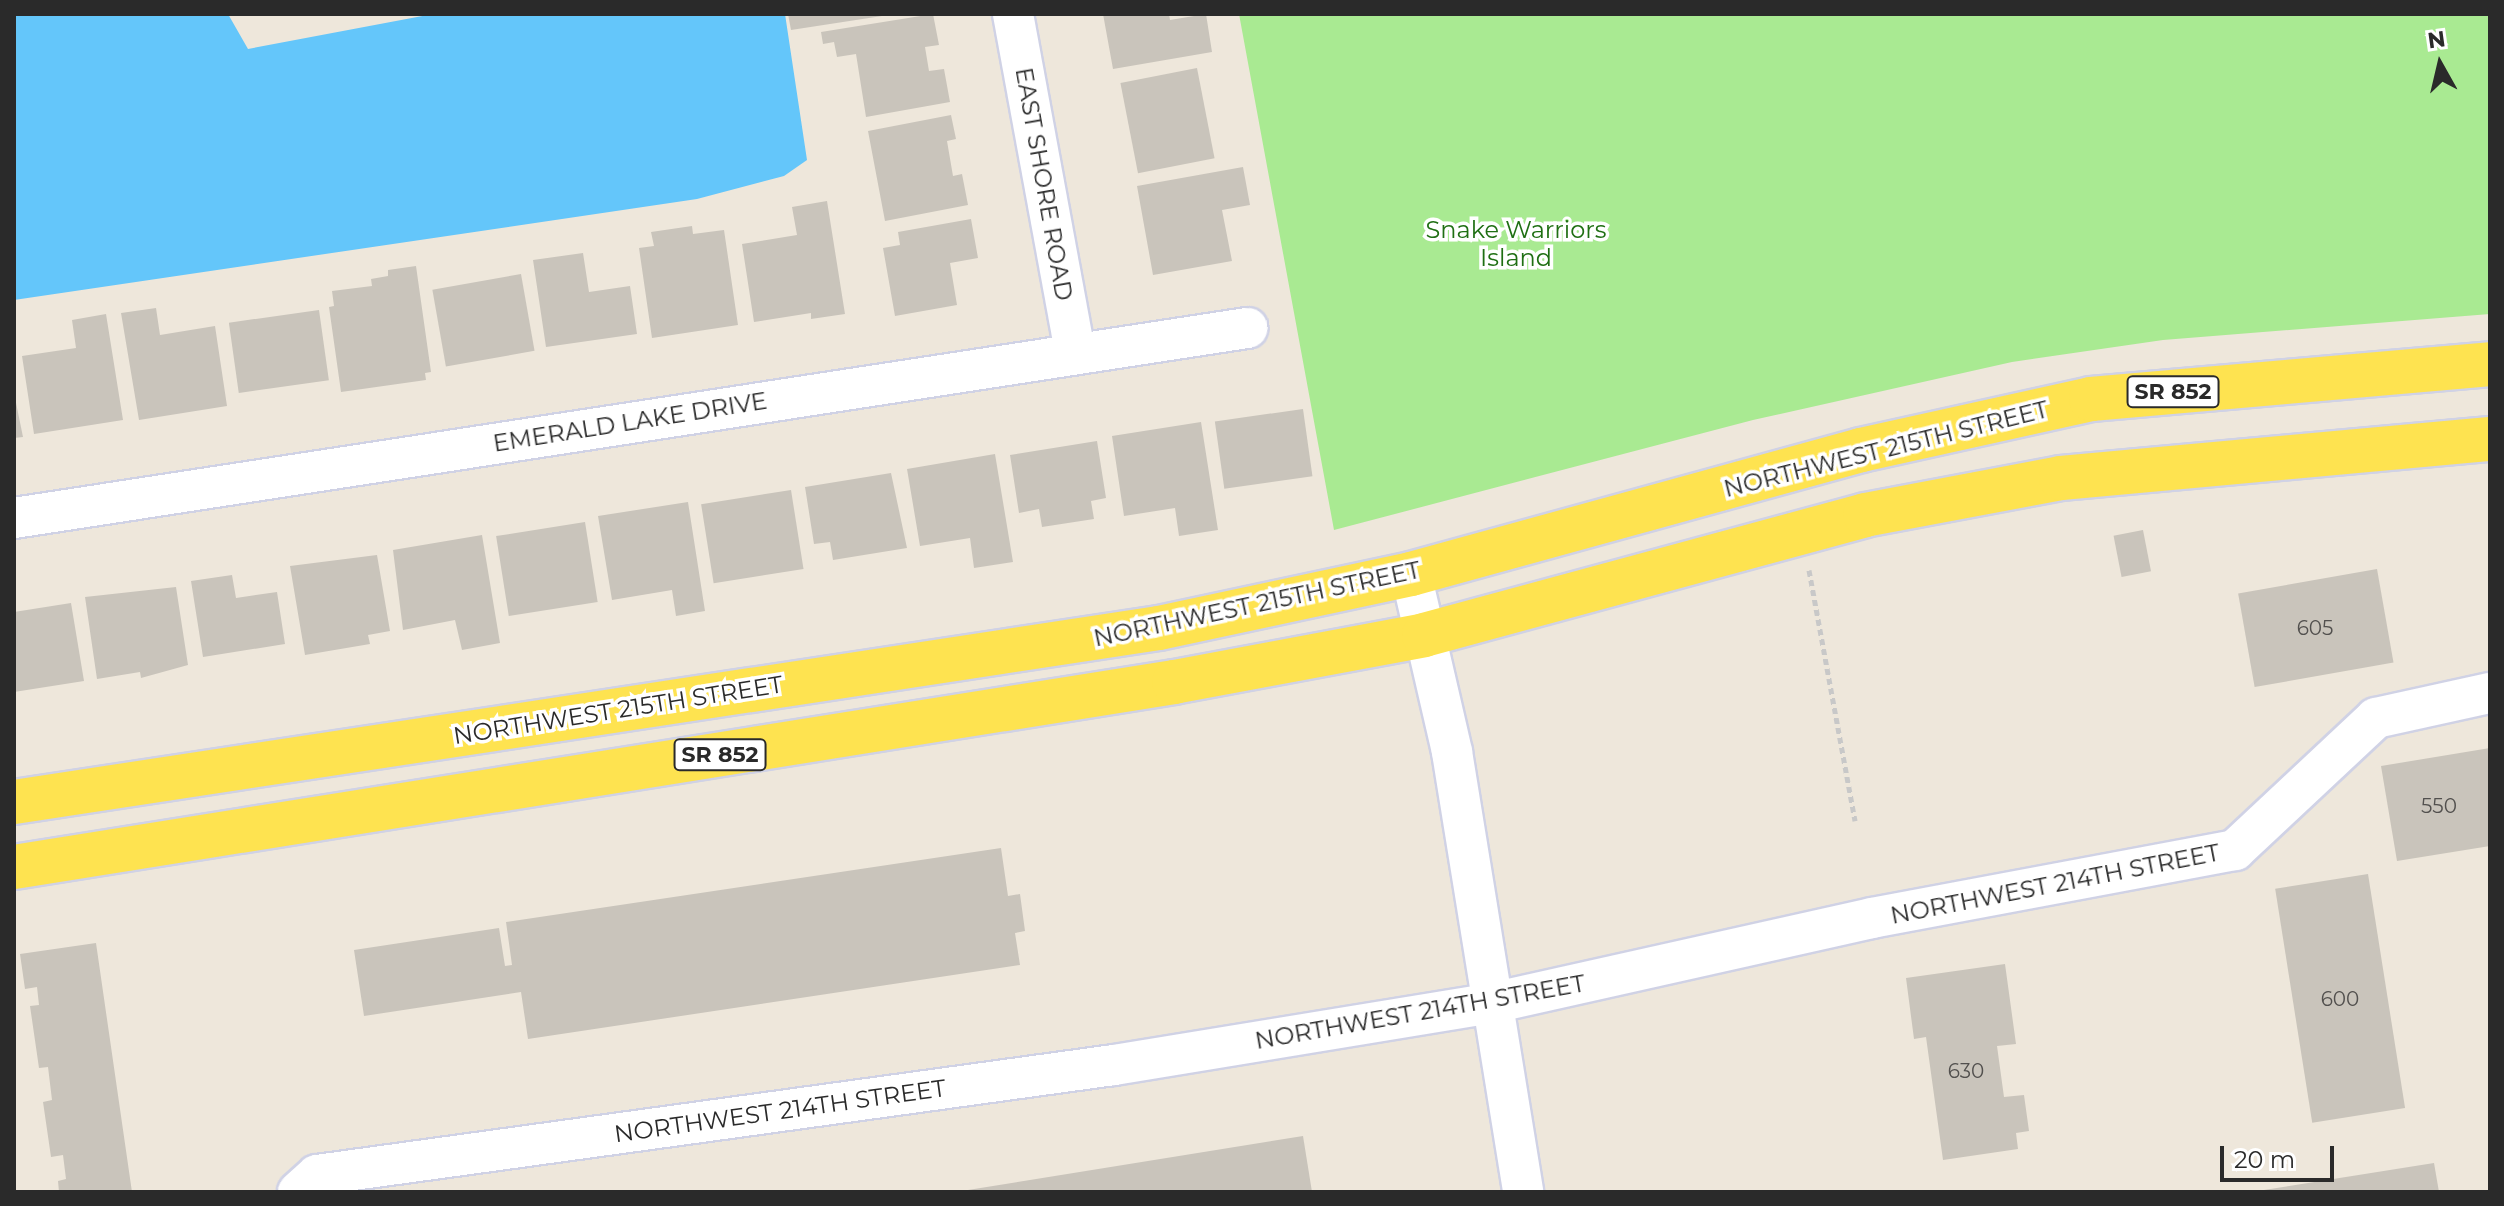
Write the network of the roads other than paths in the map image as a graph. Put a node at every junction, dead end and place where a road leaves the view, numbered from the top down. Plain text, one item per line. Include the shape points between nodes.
1 (1013, 14) edge
2 (1247, 328) dead end
3 (1075, 353) junction
4 (2490, 364) edge
5 (2490, 439) edge
6 (14, 518) edge
7 (1411, 574) junction
8 (1424, 635) junction
9 (2490, 693) edge
10 (14, 802) edge
11 (14, 867) edge
12 (1492, 1003) junction
13 (298, 1192) edge
14 (1523, 1192) edge

1 - 3 street, EAST SHORE ROAD
2 - 3 street, EMERALD LAKE DRIVE
3 - 6 street, EMERALD LAKE DRIVE
4 - 7 main road, NORTHWEST 215TH STREET / SR 852 via 2091,399 1861,450
5 - 8 main road, SR 852 via 2061,478 1865,515
7 - 8 street
7 - 10 main road, NORTHWEST 215TH STREET / SR 852 via 1159,628
8 - 11 main road, SR 852 via 1174,682
8 - 12 street via 1452,752
9 - 12 street, NORTHWEST 214TH STREET via 2376,718 2235,850 1872,918
12 - 13 street, NORTHWEST 214TH STREET via 1114,1065 317,1175
12 - 14 street

